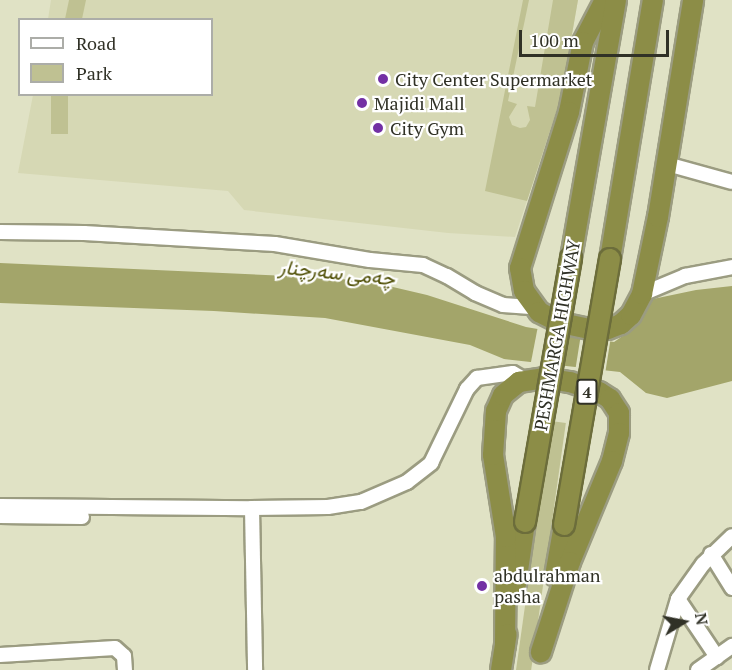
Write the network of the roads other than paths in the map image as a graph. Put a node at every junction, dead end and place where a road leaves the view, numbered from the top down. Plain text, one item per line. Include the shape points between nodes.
1 (605, 0) edge
2 (616, 0) edge
3 (652, 0) edge
4 (693, 0) edge
5 (667, 164) junction
6 (732, 182) edge
7 (0, 232) edge
8 (732, 267) edge
9 (642, 294) junction
10 (534, 307) junction
11 (525, 380) junction
12 (0, 506) edge
13 (252, 513) junction
14 (0, 516) edge
15 (732, 536) edge
16 (711, 554) junction
17 (732, 588) edge
18 (678, 599) junction
19 (505, 645) junction
20 (732, 646) edge
21 (0, 655) edge
22 (717, 657) junction
23 (540, 661) edge
24 (125, 670) edge
25 (255, 670) edge
26 (501, 670) edge
27 (657, 670) edge
28 (698, 670) edge

1 - 10 highway via 583,42 569,112 522,260 522,285
2 - 19 highway, PESHMARGA HIGHWAY / 4, bridge
3 - 23 highway, 4, bridge
4 - 5 highway
5 - 6 street
5 - 9 highway
7 - 10 street via 275,244 423,265 503,305
8 - 9 street via 685,276
9 - 10 highway via 629,318 608,329 570,326
11 - 13 street via 513,373 477,378 467,389 437,455 416,477 392,490 344,505
11 - 19 highway via 503,395 495,418 494,467 506,537
11 - 23 highway via 553,379 599,392 612,402 620,422 612,461 580,534
12 - 13 street
13 - 14 street
13 - 25 street
15 - 16 street
16 - 17 street
16 - 18 street
18 - 22 street
18 - 27 street
19 - 26 highway, PESHMARGA HIGHWAY / 4
20 - 22 street
21 - 24 street via 115,648 124,656
22 - 28 street

